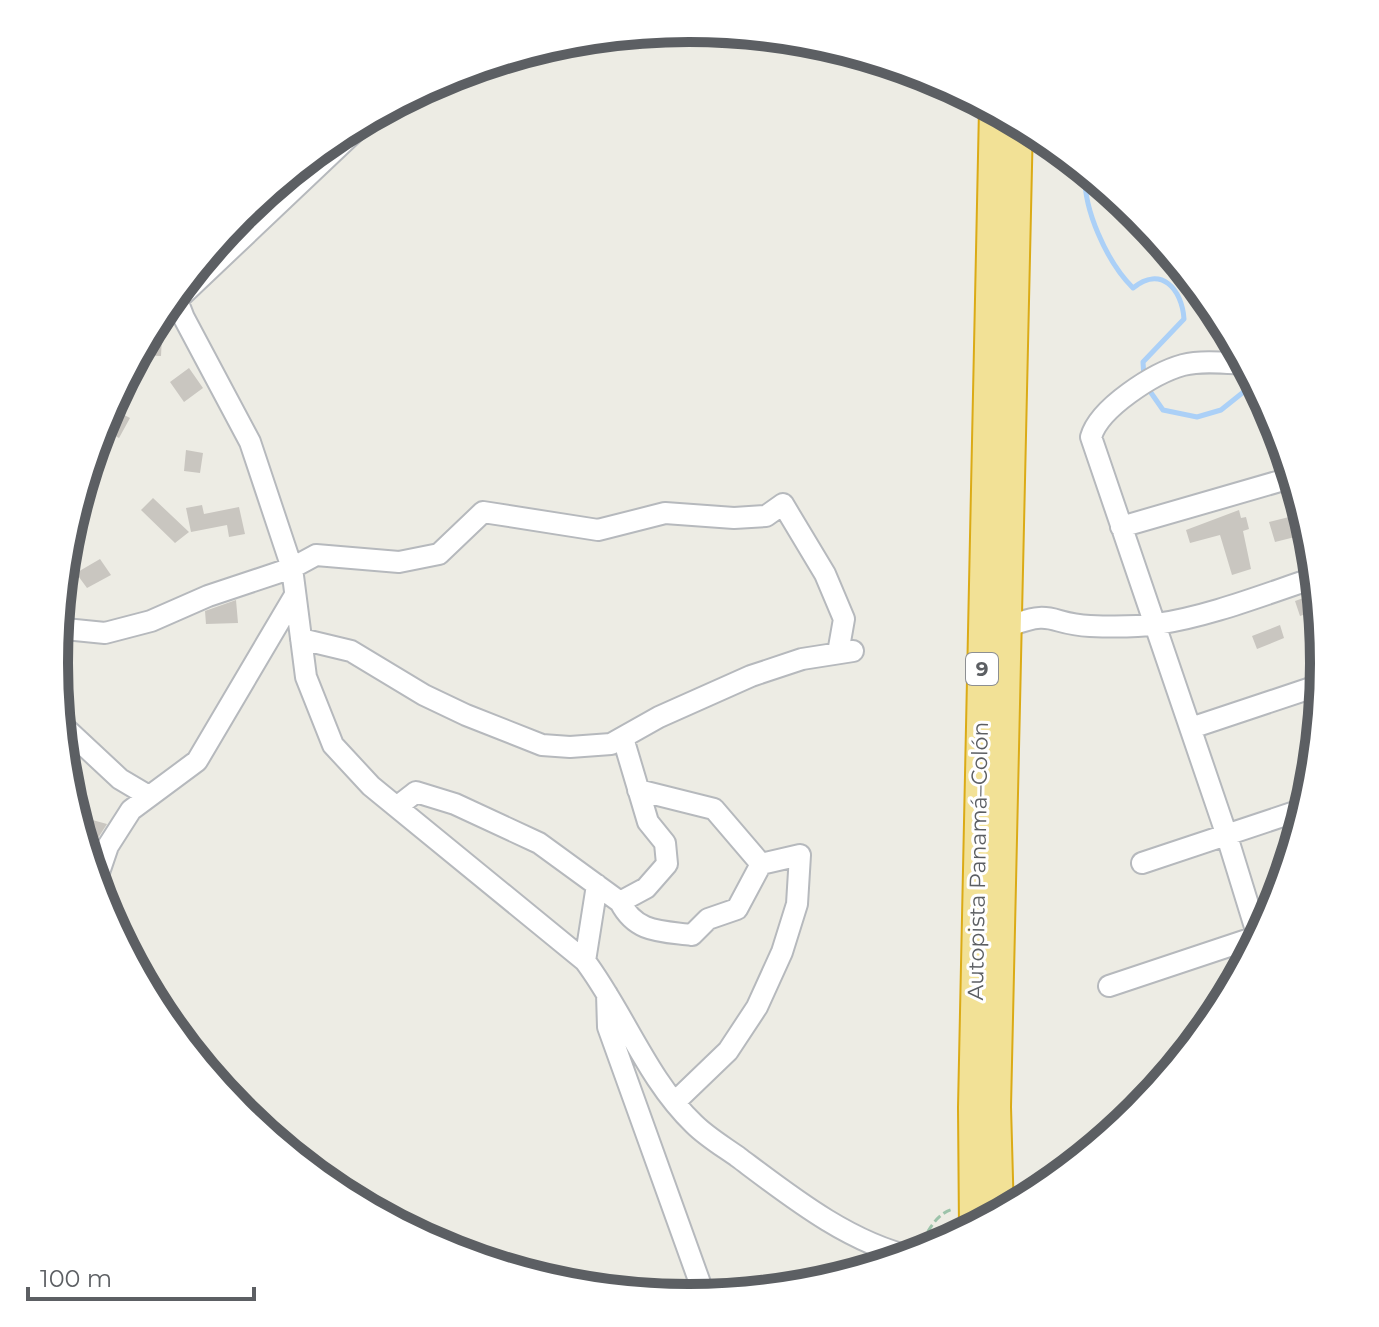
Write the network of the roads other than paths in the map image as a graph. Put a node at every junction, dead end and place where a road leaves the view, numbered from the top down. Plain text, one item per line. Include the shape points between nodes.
1 (994, 122) edge
2 (1018, 136) edge
3 (318, 165) edge
4 (224, 252) edge
5 (179, 310) edge
6 (1234, 364) edge
7 (1283, 480) edge
8 (1121, 527) junction
9 (292, 568) junction
10 (1306, 581) edge
11 (295, 595) junction
12 (1154, 624) junction
13 (1007, 627) junction
14 (69, 629) edge
15 (301, 639) junction
16 (1310, 688) edge
17 (1191, 728) junction
18 (72, 734) edge
19 (623, 738) junction
20 (638, 790) junction
21 (147, 795) junction
22 (398, 806) junction
23 (1293, 812) edge
24 (1226, 833) junction
25 (1142, 863) dead end
26 (761, 864) junction
27 (102, 865) edge
28 (597, 885) junction
29 (620, 902) junction
30 (1254, 922) edge
31 (1245, 942) edge
32 (585, 961) junction
33 (1109, 986) dead end
34 (606, 990) junction
35 (676, 1101) junction
36 (982, 1211) edge
37 (983, 1211) edge
38 (891, 1251) edge
39 (701, 1285) edge

1 - 36 highway, Autopista Panamá–Colón / 9
2 - 13 highway, Autopista Panamá–Colón / 9
3 - 4 street
5 - 9 street via 250,442
6 - 8 street via 1184,364 1165,372 1130,391 1094,425 1091,437
7 - 8 street
8 - 12 street
9 - 11 street
9 - 14 street via 151,621 105,633
9 - 19 street via 316,555 399,562 439,554 483,512 598,530 665,513 766,516 783,504 825,574 844,619 846,652 751,676
10 - 12 street via 1191,618
11 - 15 street
11 - 21 street via 197,761
12 - 13 street via 1086,626 1048,616
12 - 17 street
13 - 37 highway, Autopista Panamá–Colón / 9 via 996,1107
15 - 19 street via 351,651 424,695 542,745 611,744
15 - 22 street via 306,677 333,745
16 - 17 street
17 - 24 street
18 - 21 street via 120,779
19 - 20 street
20 - 26 street via 714,809
20 - 29 street via 648,822 665,843 667,864 646,888
21 - 27 street via 131,810
22 - 28 street via 416,792 455,804 539,843
22 - 32 street
23 - 24 street
24 - 25 street
24 - 30 street
26 - 29 street via 737,909 708,919 692,935 651,930 629,919
26 - 35 street via 800,855 797,904 782,952 757,1007 728,1051
28 - 29 street
28 - 32 street
31 - 33 street
32 - 34 street
34 - 35 street
34 - 39 street via 608,1027
35 - 38 street via 694,1124 849,1233

